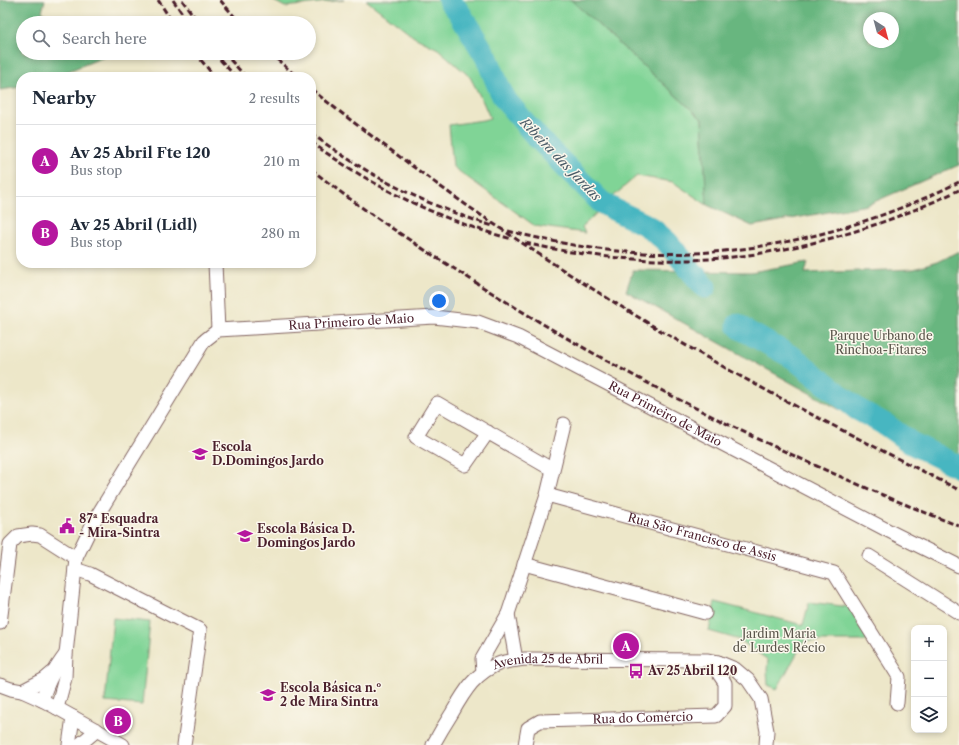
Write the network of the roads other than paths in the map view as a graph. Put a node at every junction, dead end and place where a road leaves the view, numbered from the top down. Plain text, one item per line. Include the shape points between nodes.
1 (215, 268) edge
2 (218, 330) junction
3 (564, 424) dead end
4 (488, 432) junction
5 (553, 470) junction
6 (547, 495) junction
7 (869, 556) dead end
8 (76, 563) junction
9 (524, 564) junction
10 (959, 566) edge
11 (705, 613) dead end
12 (508, 614) junction
13 (959, 614) edge
14 (0, 623) edge
15 (66, 654) junction
16 (516, 660) junction
17 (718, 662) junction
18 (53, 672) junction
19 (483, 672) junction
20 (0, 685) edge
21 (22, 691) junction
22 (42, 700) junction
23 (897, 703) dead end
24 (57, 708) junction
25 (73, 717) junction
26 (97, 730) junction
27 (69, 745) edge
28 (79, 745) edge
29 (123, 745) edge
30 (184, 745) edge
31 (433, 745) edge
32 (525, 745) edge
33 (766, 745) edge

1 - 2 street
2 - 8 street via 204,341 94,521
2 - 10 street, Rua Primeiro de Maio via 434,317 478,322 518,337
3 - 5 street
4 - 4 street via 437,403 416,437 465,465
4 - 5 street
5 - 6 street
6 - 9 street
6 - 23 street, Rua São Francisco de Assis via 834,573 899,677
7 - 13 street
8 - 14 street via 40,535 18,536 10,544
8 - 15 street
8 - 30 street via 90,574 200,630
9 - 11 street
9 - 12 street
12 - 16 street
12 - 19 street via 482,659
15 - 18 street
15 - 24 street via 65,678
16 - 17 street, Avenida 25 de Abril
16 - 19 street, Avenida 25 de Abril via 500,663
17 - 32 street, Rua do Comércio via 717,671 725,683 725,706 716,716 540,721 528,728
17 - 33 street, Avenida 25 de Abril via 735,669 748,680 760,699
18 - 21 street
18 - 22 street
19 - 31 street, Avenida 25 de Abril via 466,689
20 - 21 street
21 - 22 street
22 - 24 street
24 - 25 street
25 - 26 street
25 - 27 street
26 - 28 street
26 - 29 street

